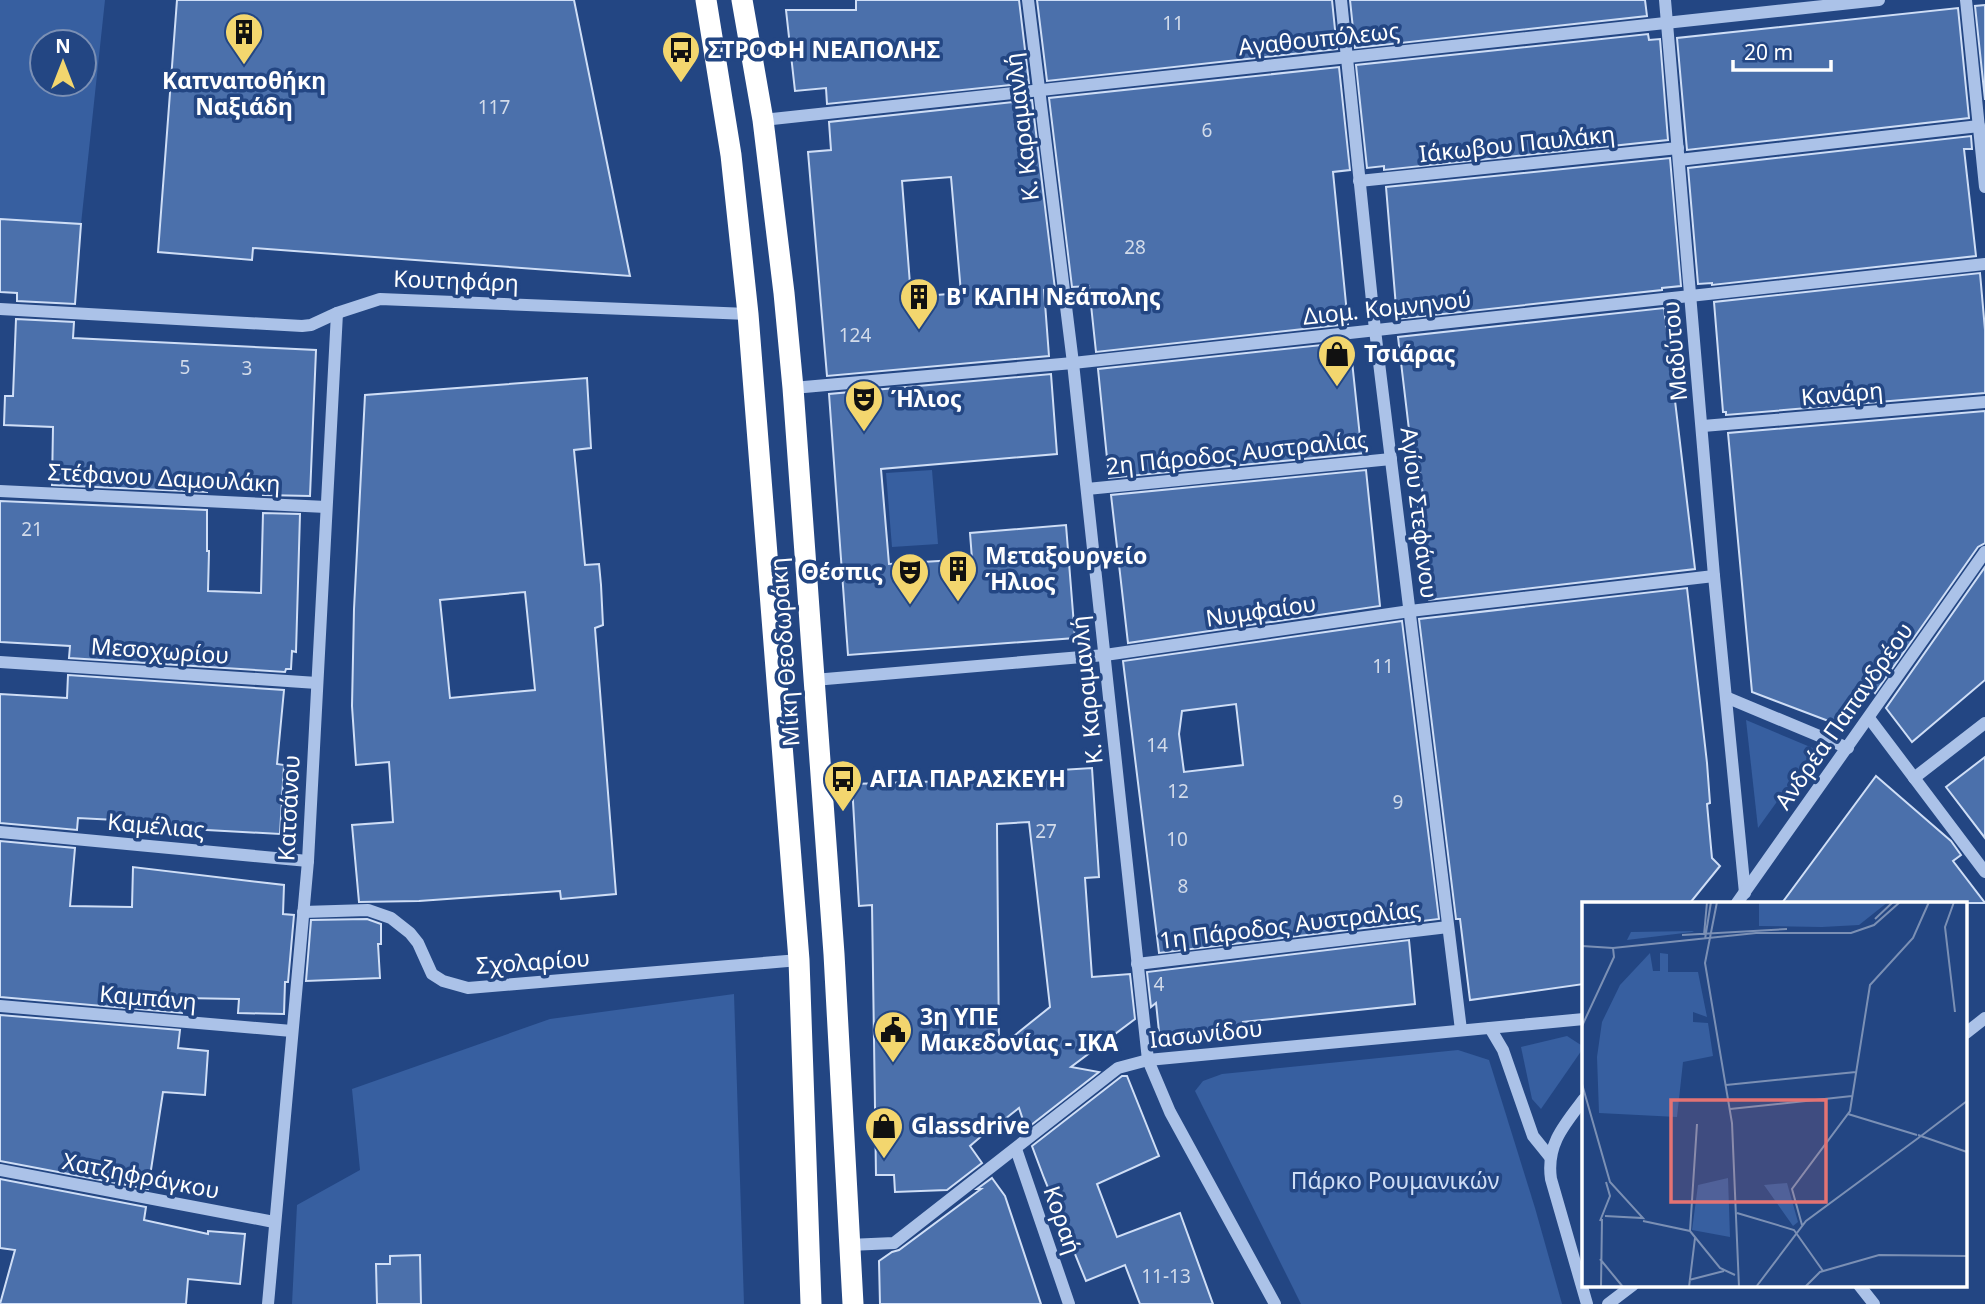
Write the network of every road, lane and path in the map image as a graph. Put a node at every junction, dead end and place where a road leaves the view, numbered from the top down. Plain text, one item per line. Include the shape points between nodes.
1 (706, 0) edge
2 (742, 0) edge
3 (1028, 0) edge
4 (1341, 0) edge
5 (1665, 0) edge
6 (1879, 0) edge
7 (1966, 0) edge
8 (1667, 23) junction
9 (1346, 57) junction
10 (1039, 90) junction
11 (763, 120) junction
12 (1979, 126) junction
13 (1679, 154) junction
14 (1984, 162) edge
15 (1359, 181) junction
16 (1985, 187) edge
17 (1985, 264) edge
18 (1692, 296) junction
19 (0, 309) edge
20 (337, 313) junction
21 (748, 314) junction
22 (1375, 330) junction
23 (1073, 363) junction
24 (793, 388) junction
25 (1985, 402) edge
26 (1703, 426) junction
27 (1391, 459) junction
28 (1087, 489) junction
29 (0, 491) edge
30 (326, 507) junction
31 (1985, 552) edge
32 (1714, 576) junction
33 (1410, 611) junction
34 (1105, 655) junction
35 (0, 662) edge
36 (814, 680) junction
37 (317, 682) junction
38 (1728, 698) junction
39 (1869, 718) junction
40 (1985, 723) edge
41 (1848, 748) junction
42 (1914, 778) junction
43 (0, 832) edge
44 (308, 861) junction
45 (1985, 872) edge
46 (1741, 898) edge
47 (303, 912) junction
48 (1448, 927) junction
49 (799, 960) junction
50 (1137, 964) junction
51 (0, 1006) edge
52 (1985, 1018) edge
53 (1582, 1020) edge
54 (1490, 1028) junction
55 (1461, 1030) junction
56 (292, 1031) junction
57 (1968, 1031) edge
58 (1148, 1060) junction
59 (1582, 1102) edge
60 (1016, 1150) junction
61 (1550, 1157) junction
62 (0, 1170) edge
63 (274, 1222) junction
64 (849, 1245) junction
65 (1632, 1286) edge
66 (1860, 1286) edge
67 (268, 1304) edge
68 (811, 1304) edge
69 (853, 1304) edge
70 (1069, 1304) edge
71 (1275, 1304) edge
72 (1587, 1304) edge
73 (1608, 1304) edge
74 (1874, 1304) edge

1 - 21 highway, Μίκη Θεοδωράκη via 731,155
2 - 11 highway, Μίκη Θεοδωράκη
3 - 10 street, Κ. Καραμανλή
4 - 9 street, Αγίου Στεφάνου
5 - 8 street, Μαδύτου
6 - 8 street, Αγαθουπόλεως
7 - 12 street
8 - 9 street, Αγαθουπόλεως
8 - 13 street, Μαδύτου
9 - 10 street, Αγαθουπόλεως
9 - 15 street, Αγίου Στεφάνου
10 - 11 street, Αγαθουπόλεως
10 - 23 street, Κ. Καραμανλή
11 - 24 highway, Μίκη Θεοδωράκη
12 - 13 street, Ιάκωβου Παυλάκη
12 - 14 street
13 - 15 street, Ιάκωβου Παυλάκη
13 - 18 street, Μαδύτου
14 - 16 street
15 - 22 street, Αγίου Στεφάνου
17 - 18 street, Διομ. Κομνηνού
18 - 22 street, Διομ. Κομνηνού
18 - 26 street, Μαδύτου
19 - 20 street, Κουτηφάρη via 302,326
20 - 21 street, Κουτηφάρη via 380,299
20 - 30 street, Κατσάνου
21 - 49 highway, Μίκη Θεοδωράκη
22 - 23 street, Διομ. Κομνηνού
22 - 27 street, Αγίου Στεφάνου
23 - 24 street, Διομ. Κομνηνού
23 - 28 street, Κ. Καραμανλή
24 - 36 highway, Μίκη Θεοδωράκη
25 - 26 street, Κανάρη
26 - 32 street, Μαδύτου
27 - 28 street, 2η Πάροδος Αυστραλίας
27 - 33 street, Αγίου Στεφάνου
28 - 34 street, Κ. Καραμανλή
29 - 30 street, Στέφανου Δαμουλάκη
30 - 37 street, Κατσάνου
31 - 39 street, Ανδρέα Παπανδρέου
32 - 33 street, Νυμφαίου
32 - 38 street, Μαδύτου
33 - 34 street, Νυμφαίου
33 - 48 street, Αγίου Στεφάνου
34 - 36 street, Νυμφαίου
34 - 50 street, Κ. Καραμανλή
35 - 37 street, Μεσοχωρίου
36 - 64 highway, Μίκη Θεοδωράκη
37 - 44 street, Κατσάνου
38 - 41 street
38 - 46 street, Μαδύτου
39 - 41 street, Ανδρέα Παπανδρέου
39 - 42 street
40 - 42 street
41 - 46 street, Ανδρέα Παπανδρέου
42 - 45 street
43 - 44 street, Καμέλιας
44 - 47 street, Κατσάνου
47 - 49 street, Σχολαρίου via 368,910 391,919 418,943 432,974 468,988
47 - 56 street, Κατσάνου
48 - 50 street, 1η Πάροδος Αυστραλίας
48 - 55 street, Αγίου Στεφάνου
49 - 68 highway, Μίκη Θεοδωράκη
50 - 58 street, Κ. Καραμανλή
51 - 56 street, Καμπάνη
52 - 57 street
53 - 54 street, Ιασωνίδου
54 - 55 street, Ιασωνίδου
54 - 61 street via 1503,1050 1533,1136
55 - 58 street, Ιασωνίδου
56 - 63 street, Κατσάνου
58 - 60 street, Ιασωνίδου via 1118,1069
58 - 71 street, Κ. Καραμανλή via 1170,1112
59 - 61 street via 1556,1139
60 - 64 street, Ιασωνίδου via 894,1242
60 - 70 street, Κοραή
61 - 72 street
62 - 63 street, Χατζηφράγκου
63 - 67 street, Κατσάνου
64 - 69 highway, Μίκη Θεοδωράκη
65 - 73 street
66 - 74 street

